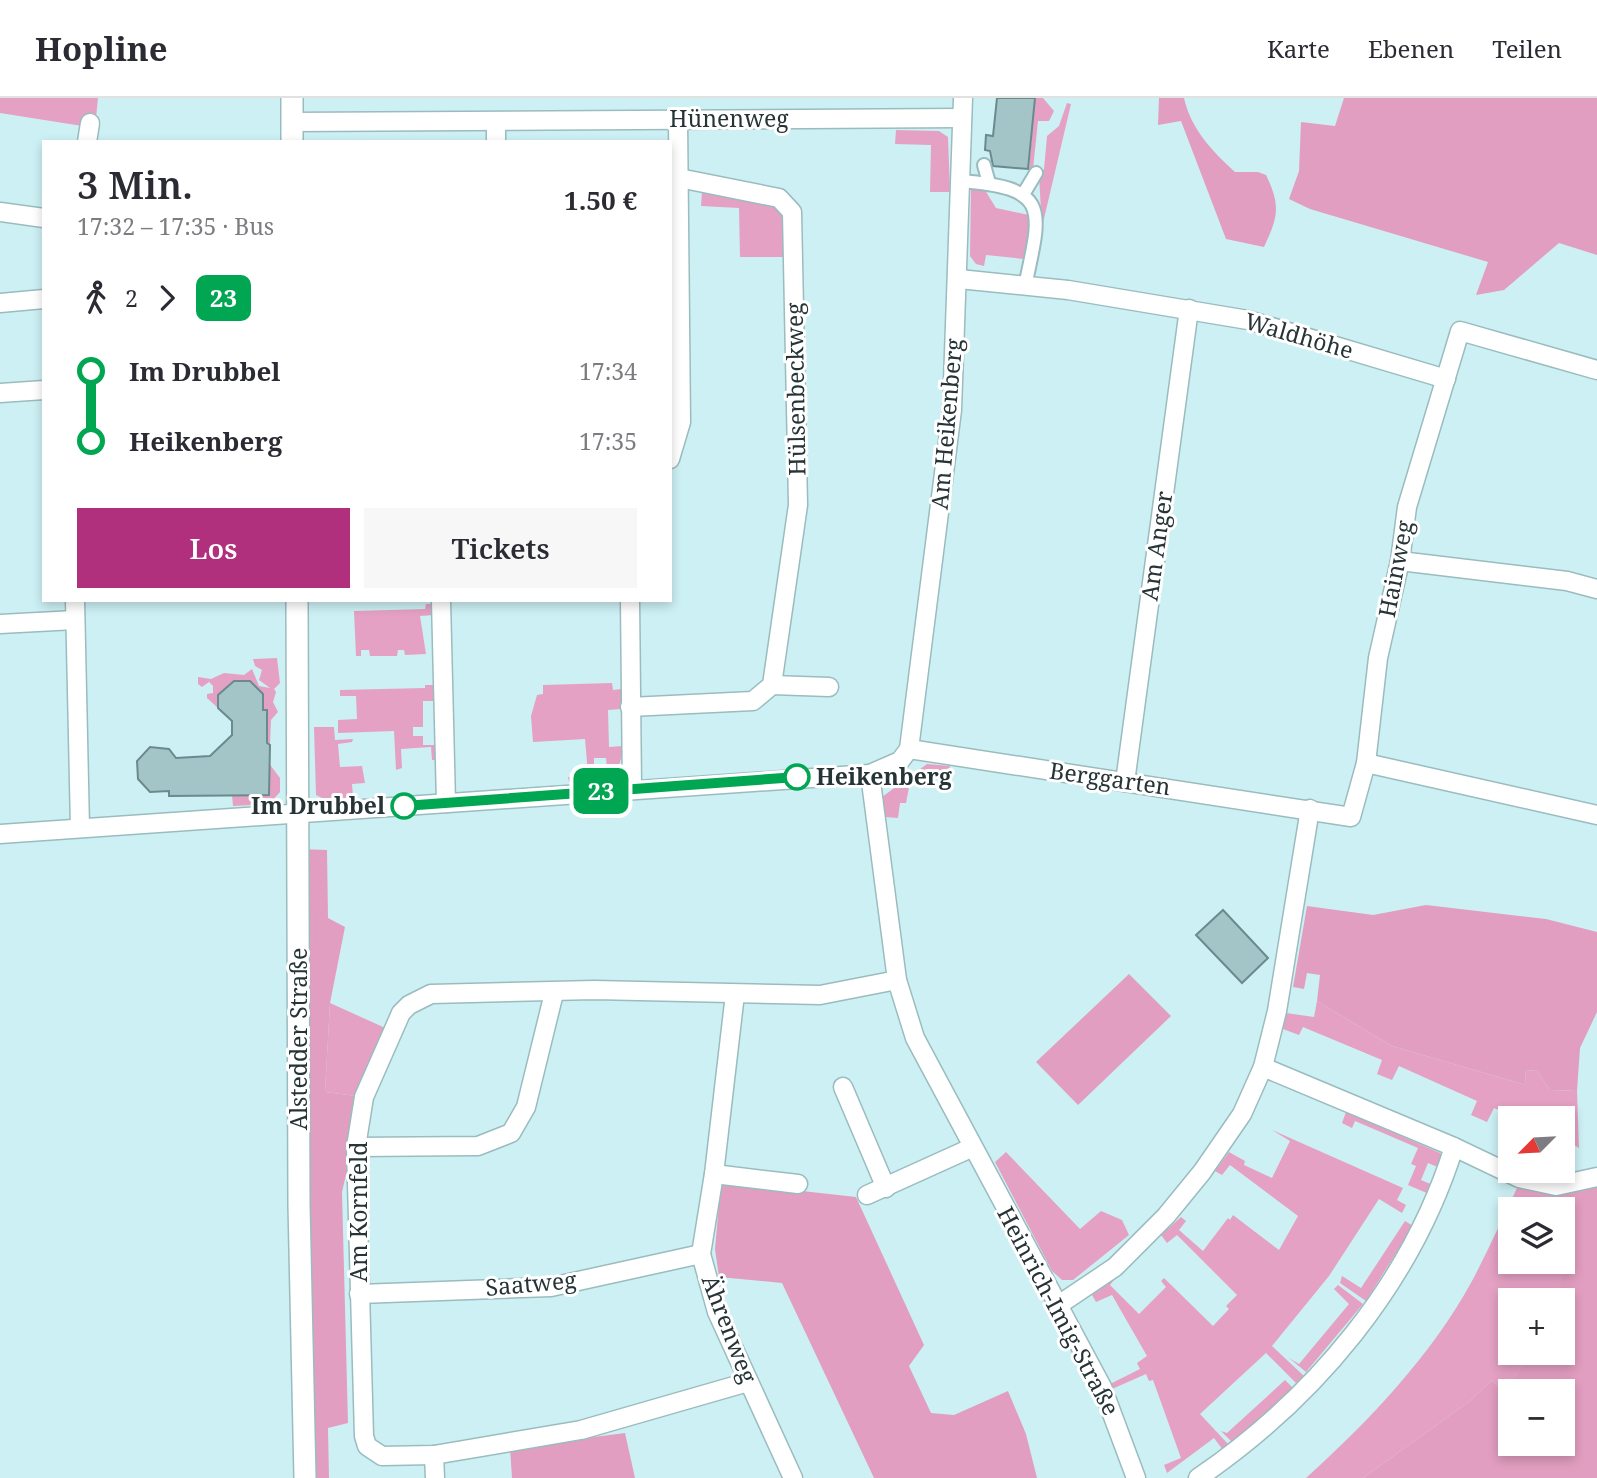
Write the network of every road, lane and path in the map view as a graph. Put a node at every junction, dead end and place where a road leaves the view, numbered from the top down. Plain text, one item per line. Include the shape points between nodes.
1 (292, 98) edge
2 (963, 98) edge
3 (962, 118) junction
4 (678, 120) junction
5 (496, 122) junction
6 (90, 123) dead end
7 (292, 132) edge
8 (87, 140) edge
9 (496, 140) edge
10 (984, 165) dead end
11 (1036, 173) dead end
12 (679, 178) junction
13 (961, 181) junction
14 (989, 183) junction
15 (1024, 193) junction
16 (0, 212) edge
17 (42, 218) edge
18 (959, 279) junction
19 (1025, 286) junction
20 (42, 299) edge
21 (0, 303) edge
22 (1189, 309) junction
23 (1597, 370) edge
24 (1446, 379) junction
25 (42, 390) edge
26 (0, 393) edge
27 (672, 452) edge
28 (1399, 561) junction
29 (1597, 589) edge
30 (75, 602) edge
31 (297, 602) edge
32 (441, 602) edge
33 (630, 602) edge
34 (636, 602) edge
35 (75, 620) junction
36 (0, 624) edge
37 (631, 624) junction
38 (772, 685) junction
39 (829, 687) dead end
40 (630, 707) junction
41 (909, 749) junction
42 (1366, 763) junction
43 (870, 774) junction
44 (1125, 782) junction
45 (632, 788) junction
46 (446, 803) junction
47 (1310, 809) junction
48 (299, 813) junction
49 (1597, 816) edge
50 (80, 828) junction
51 (0, 834) edge
52 (897, 980) junction
53 (554, 993) junction
54 (735, 994) junction
55 (1263, 1067) junction
56 (843, 1087) dead end
57 (356, 1147) junction
58 (1454, 1147) junction
59 (971, 1148) junction
60 (714, 1174) junction
61 (1597, 1177) edge
62 (798, 1184) dead end
63 (886, 1188) junction
64 (867, 1195) dead end
65 (701, 1254) junction
66 (359, 1294) junction
67 (1057, 1306) junction
68 (748, 1382) junction
69 (434, 1455) junction
70 (305, 1478) edge
71 (435, 1478) edge
72 (793, 1478) edge
73 (1136, 1478) edge
74 (1198, 1478) edge

1 - 7 street
2 - 3 street, Am Heikenberg
3 - 4 street, Hünenweg
3 - 13 street, Am Heikenberg
4 - 5 street, Hünenweg
4 - 12 street
5 - 7 street, Hünenweg
5 - 9 street
6 - 8 street
10 - 14 street
11 - 15 street
12 - 27 street via 681,422
12 - 38 street, Hülsenbeckweg via 779,198 792,212 798,505
13 - 14 street
13 - 18 street, Am Heikenberg
14 - 15 street
15 - 19 street via 1037,219
16 - 17 street
18 - 19 street, Waldhöhe
18 - 41 street, Am Heikenberg via 953,410
19 - 22 street, Waldhöhe
20 - 21 street
22 - 24 street, Waldhöhe via 1268,325
22 - 44 street, Am Anger
23 - 24 street via 1460,331
24 - 28 street, Hainweg via 1407,507
25 - 26 street
28 - 29 street via 1567,581
28 - 42 street, Hainweg via 1378,657
30 - 35 street
31 - 48 street, Alstedder Straße
32 - 46 street
33 - 37 street
34 - 37 street
35 - 36 street
35 - 50 street
37 - 40 street
38 - 39 street
38 - 40 street via 752,701
40 - 45 street
41 - 43 street via 901,761
41 - 44 street, Berggarten
42 - 47 street, Hainweg via 1351,817
42 - 49 street
43 - 45 street
43 - 52 street, Heinrich-Imig-Straße
44 - 47 street, Berggarten
45 - 46 street
46 - 48 street
47 - 55 street via 1277,1011
48 - 50 street
48 - 70 street, Alstedder Straße via 299,1205
50 - 51 street
52 - 54 street, Am Kornfeld via 820,995
52 - 59 street, Heinrich-Imig-Straße via 915,1038
53 - 54 street, Am Kornfeld
53 - 57 street, Am Kornfeld via 431,994 409,1005 363,1097
53 - 57 street via 527,1107 511,1133 478,1146
54 - 60 street, Ährenweg
55 - 58 street
55 - 67 street via 1242,1114 1166,1216 1115,1266
56 - 63 street
57 - 66 street, Am Kornfeld
58 - 61 street via 1519,1178 1556,1186
58 - 74 street via 1422,1232 1364,1324 1243,1447
59 - 63 street
59 - 67 street, Heinrich-Imig-Straße
60 - 62 street
60 - 65 street, Ährenweg
63 - 64 street
65 - 66 street, Saatweg via 551,1287
65 - 68 street, Ährenweg via 717,1312
66 - 69 street, Am Kornfeld via 367,1446 382,1456
67 - 73 street, Heinrich-Imig-Straße via 1102,1387
68 - 69 street, Am Kornfeld via 581,1430
68 - 72 street, Ährenweg
69 - 71 street

